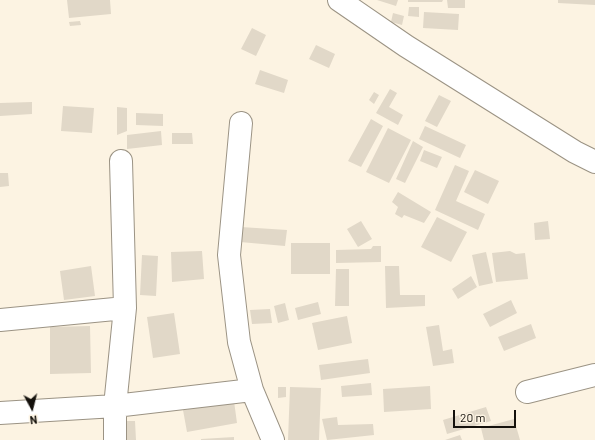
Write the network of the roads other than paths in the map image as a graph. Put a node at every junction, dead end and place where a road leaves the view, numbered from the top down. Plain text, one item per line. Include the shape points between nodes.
1 (339, 0) edge
2 (241, 123) dead end
3 (121, 161) dead end
4 (595, 162) edge
5 (125, 308) junction
6 (0, 320) edge
7 (595, 375) edge
8 (252, 390) junction
9 (527, 392) dead end
10 (114, 406) junction
11 (0, 413) edge
12 (115, 440) edge
13 (273, 440) edge

1 - 4 street via 412,50
2 - 8 street via 229,255 239,342
3 - 5 street
5 - 6 street
5 - 10 street
7 - 9 street
8 - 10 street
8 - 13 street
10 - 11 street
10 - 12 street

